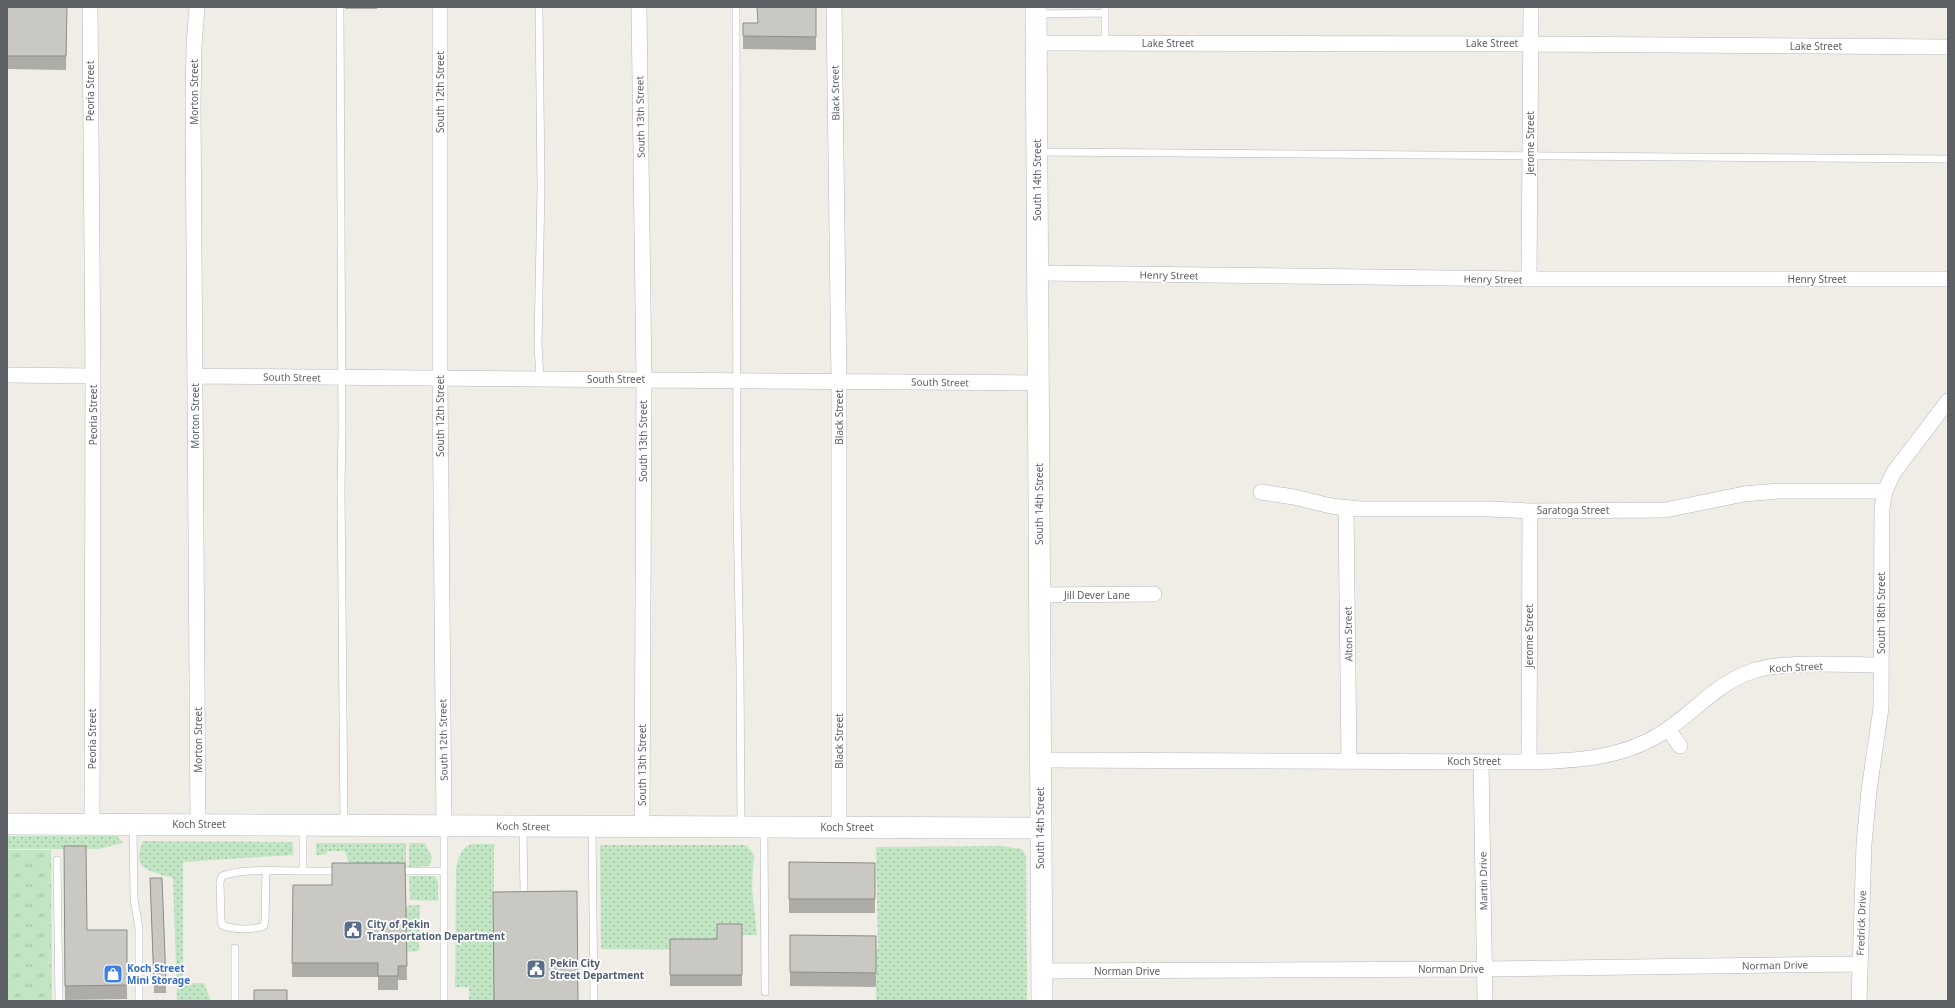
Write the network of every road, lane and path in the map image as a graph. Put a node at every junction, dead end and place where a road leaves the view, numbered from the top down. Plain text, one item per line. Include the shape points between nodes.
1 (90, 7) edge
2 (197, 7) edge
3 (340, 7) edge
4 (440, 7) edge
5 (539, 7) edge
6 (639, 7) edge
7 (736, 7) edge
8 (834, 7) edge
9 (1531, 7) edge
10 (1036, 10) edge
11 (1105, 10) edge
12 (1036, 43) junction
13 (1105, 43) junction
14 (1531, 44) junction
15 (1948, 47) edge
16 (1037, 152) junction
17 (1530, 156) junction
18 (1948, 159) edge
19 (1038, 273) junction
20 (1529, 279) junction
21 (1948, 279) edge
22 (7, 375) edge
23 (93, 376) junction
24 (195, 376) junction
25 (341, 378) junction
26 (540, 379) junction
27 (644, 379) junction
28 (440, 380) junction
29 (737, 380) junction
30 (839, 381) junction
31 (1038, 383) junction
32 (1948, 401) edge
33 (1885, 491) junction
34 (1261, 492) dead end
35 (1346, 508) junction
36 (1530, 511) junction
37 (1154, 594) dead end
38 (1039, 595) junction
39 (1881, 665) junction
40 (1668, 729) junction
41 (1680, 746) dead end
42 (1041, 760) junction
43 (1350, 760) junction
44 (1481, 762) junction
45 (1529, 762) junction
46 (7, 824) edge
47 (92, 824) junction
48 (133, 824) junction
49 (198, 824) junction
50 (303, 825) junction
51 (344, 825) junction
52 (444, 825) junction
53 (523, 826) junction
54 (592, 826) junction
55 (642, 826) junction
56 (741, 827) junction
57 (764, 827) junction
58 (839, 827) junction
59 (1040, 828) junction
60 (1864, 844) joint
61 (57, 860) dead end
62 (304, 871) junction
63 (350, 871) edge
64 (389, 871) edge
65 (444, 871) junction
66 (266, 872) junction
67 (524, 895) edge
68 (235, 948) dead end
69 (1859, 964) junction
70 (1484, 969) junction
71 (1042, 971) junction
72 (765, 992) dead end
73 (59, 1001) edge
74 (139, 1001) edge
75 (236, 1001) edge
76 (444, 1001) edge
77 (594, 1001) edge
78 (1042, 1001) edge
79 (1485, 1001) edge
80 (1859, 1001) edge

1 - 23 street, Peoria Street
2 - 24 street, Morton Street via 193,104
3 - 25 lane
4 - 28 street, South 12th Street
5 - 26 lane
6 - 27 street, South 13th Street
7 - 29 lane
8 - 30 street, Black Street
9 - 14 street, Jerome Street
10 - 11 lane
10 - 12 street, South 14th Street
11 - 13 lane
12 - 13 street, Lake Street
12 - 16 street, South 14th Street
13 - 14 street, Lake Street
14 - 15 street, Lake Street
14 - 17 street, Jerome Street
16 - 17 lane
16 - 19 street, South 14th Street
17 - 18 lane
17 - 20 street, Jerome Street
19 - 20 street, Henry Street
19 - 31 street, South 14th Street
20 - 21 street, Henry Street
22 - 23 street
23 - 47 street, Peoria Street
24 - 25 street, South Street
24 - 49 street, Morton Street
25 - 28 street, South Street
25 - 51 lane
26 - 27 street, South Street
26 - 28 street, South Street
27 - 29 street, South Street
27 - 55 street, South 13th Street
28 - 52 street, South 12th Street
29 - 30 street, South Street
29 - 56 lane
30 - 31 street, South Street
30 - 58 street, Black Street
31 - 38 street, South 14th Street
32 - 33 street, South 18th Street via 1894,472
33 - 36 street, Saratoga Street via 1778,491 1744,494 1665,510
33 - 39 street, South 18th Street via 1882,525
34 - 35 street, Saratoga Street
35 - 36 street, Saratoga Street
35 - 43 street, Alton Street
36 - 45 street, Jerome Street
37 - 38 street, Jill Dever Lane
38 - 42 street, South 14th Street
39 - 40 street, Koch Street via 1774,666 1754,670 1728,682
39 - 60 street, South 18th Street via 1880,728 1869,790
40 - 41 street
40 - 45 street, Koch Street via 1644,743 1619,753 1595,758
42 - 43 street, Koch Street
42 - 59 street, South 14th Street
43 - 44 street, Koch Street
44 - 45 street, Koch Street
44 - 70 street, Martin Drive
46 - 47 street, Koch Street
47 - 48 street, Koch Street
48 - 49 street, Koch Street
48 - 74 lane via 134,898 139,929
49 - 50 street, Koch Street
50 - 51 street, Koch Street
50 - 62 lane
51 - 52 street, Koch Street
52 - 53 street, Koch Street
52 - 65 lane
53 - 54 street, Koch Street
53 - 67 lane
54 - 55 street, Koch Street
54 - 77 lane
55 - 56 street, Koch Street
56 - 57 street, Koch Street
57 - 58 street, Koch Street
57 - 72 lane
58 - 59 street, Koch Street
59 - 71 street, South 14th Street
60 - 69 street, Fredrick Drive
61 - 73 lane
62 - 63 lane
62 - 66 lane
64 - 65 lane
65 - 76 lane
66 - 66 lane via 231,873 222,876 222,925 228,928 264,926
68 - 75 lane
69 - 70 street, Norman Drive
69 - 80 street, Fredrick Drive
70 - 71 street, Norman Drive
70 - 79 street, Martin Drive
71 - 78 street, South 14th Street

